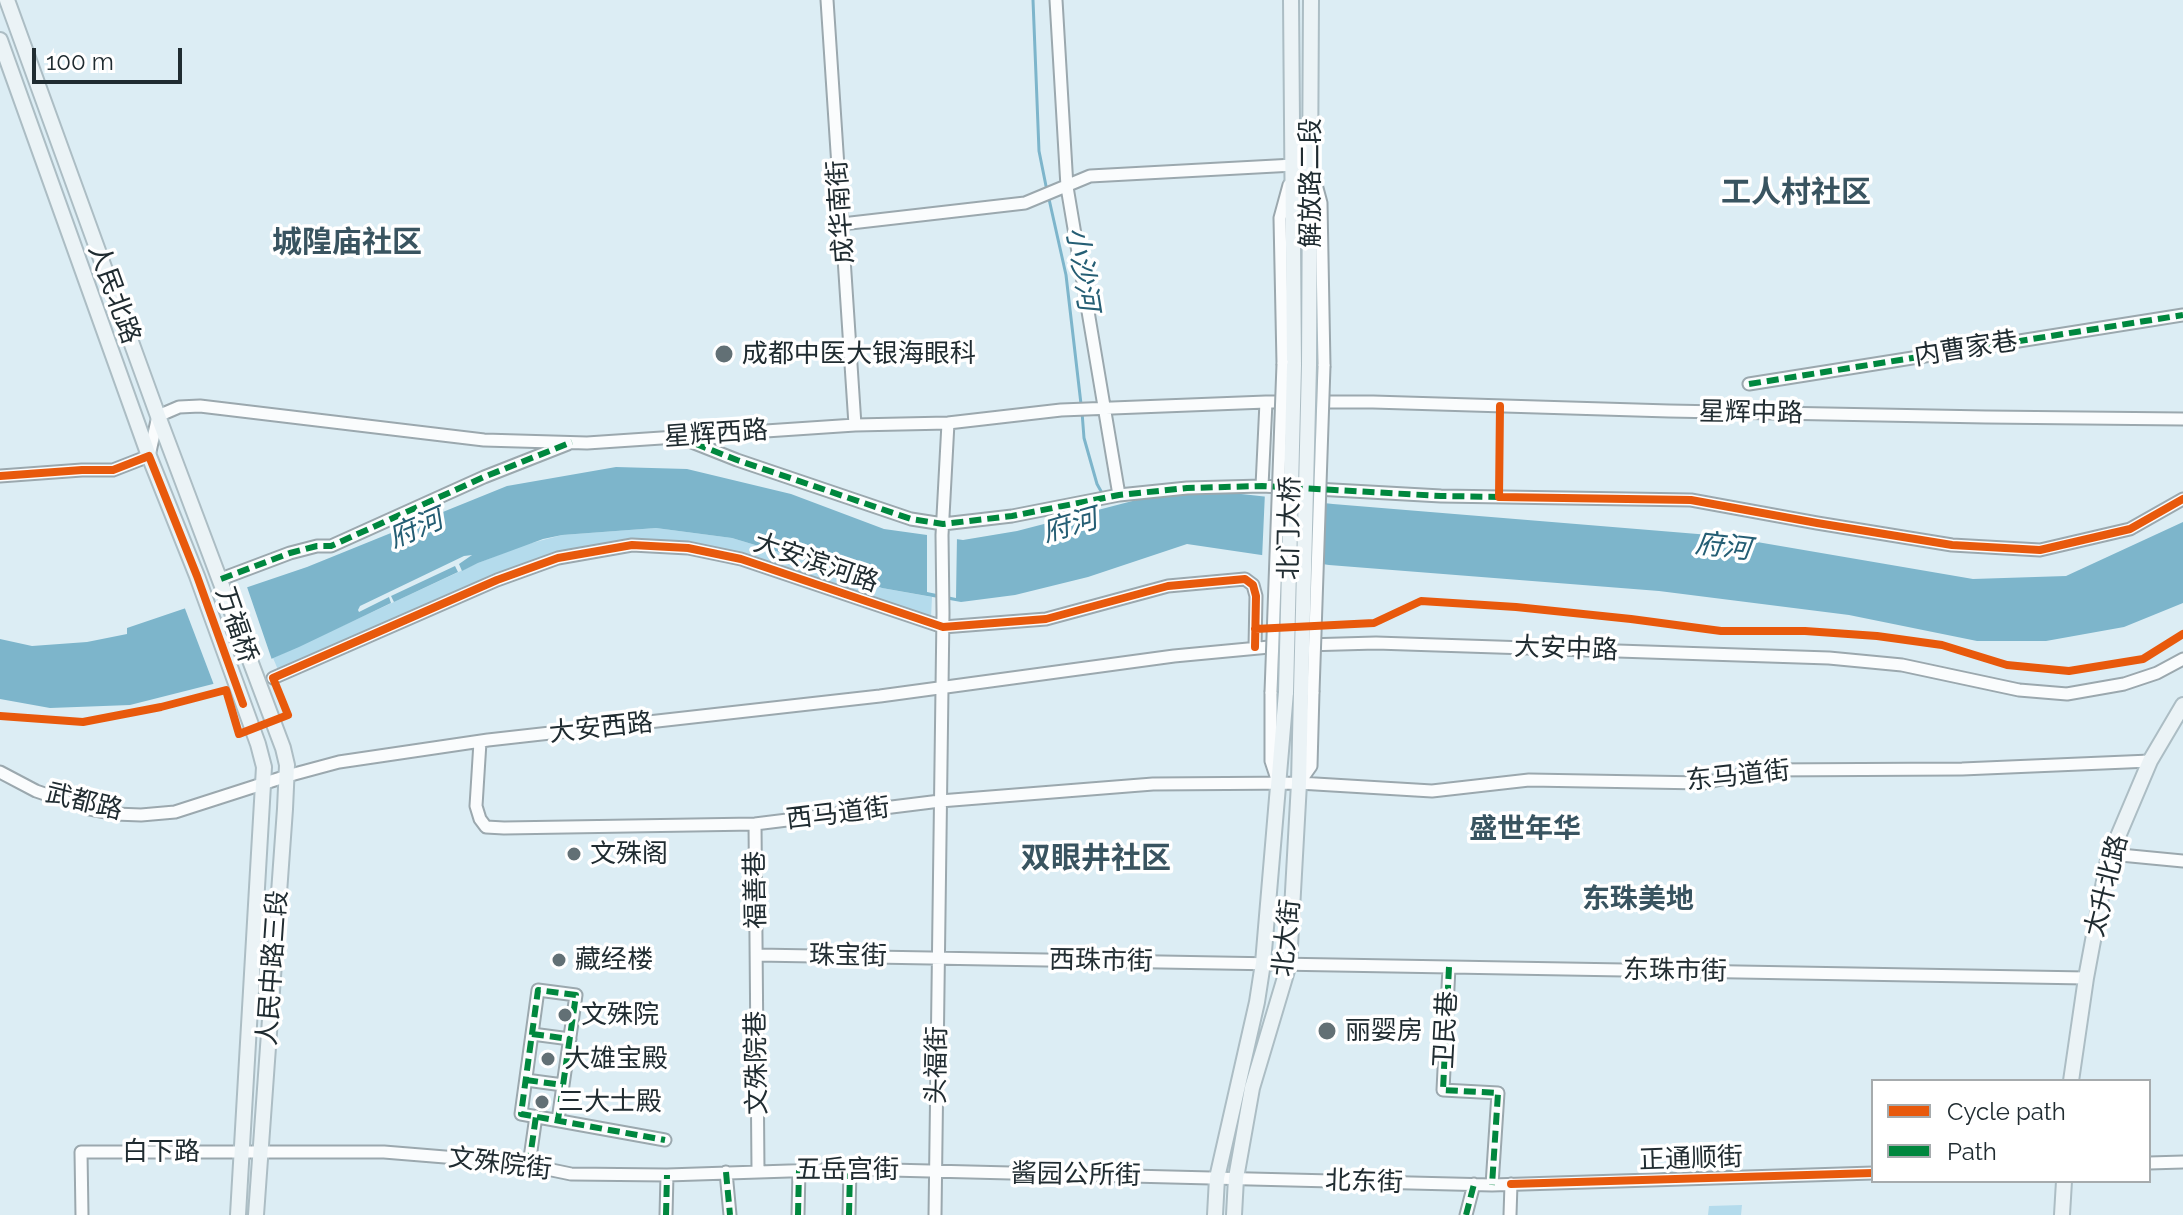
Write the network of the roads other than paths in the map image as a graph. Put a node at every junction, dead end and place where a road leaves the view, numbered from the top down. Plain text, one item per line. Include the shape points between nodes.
1 (827, 0) edge
2 (1056, 0) edge
3 (1291, 0) edge
4 (1311, 0) edge
5 (7, 1) edge
6 (0, 40) edge
7 (1294, 165) junction
8 (1311, 166) junction
9 (1063, 188) junction
10 (842, 224) junction
11 (2183, 315) edge
12 (1303, 365) junction
13 (1749, 384) dead end
14 (1266, 402) junction
15 (1319, 402) joint
16 (1099, 408) junction
17 (158, 416) junction
18 (2183, 419) edge
19 (948, 423) junction
20 (855, 425) junction
21 (678, 437) junction
22 (572, 442) junction
23 (149, 456) junction
24 (0, 476) edge
25 (1262, 486) junction
26 (1115, 496) junction
27 (2183, 499) edge
28 (942, 529) junction
29 (197, 576) joint
30 (222, 583) junction
31 (943, 627) junction
32 (1255, 647) junction
33 (2183, 659) edge
34 (273, 678) dead end
35 (942, 688) junction
36 (1293, 692) junction
37 (2183, 705) edge
38 (275, 723) joint
39 (253, 734) joint
40 (480, 742) junction
41 (2150, 761) junction
42 (0, 772) edge
43 (287, 776) junction
44 (1279, 783) junction
45 (1299, 783) junction
46 (264, 784) junction
47 (940, 801) junction
48 (755, 824) junction
49 (2110, 854) junction
50 (2183, 861) edge
51 (757, 955) junction
52 (938, 958) junction
53 (1263, 963) junction
54 (1289, 964) junction
55 (1449, 967) junction
56 (2086, 978) junction
57 (532, 1034) junction
58 (570, 1039) junction
59 (2071, 1079) edge
60 (526, 1080) junction
61 (563, 1085) junction
62 (536, 1116) junction
63 (558, 1120) junction
64 (665, 1140) dead end
65 (242, 1151) junction
66 (260, 1151) junction
67 (2183, 1162) edge
68 (2151, 1163) edge
69 (529, 1165) junction
70 (850, 1169) junction
71 (758, 1170) junction
72 (799, 1170) junction
73 (936, 1171) junction
74 (726, 1172) junction
75 (1871, 1173) edge
76 (667, 1175) junction
77 (1217, 1178) junction
78 (1236, 1178) junction
79 (2064, 1183) edge
80 (1474, 1184) junction
81 (1511, 1184) junction
82 (1492, 1185) junction
83 (82, 1215) edge
84 (238, 1215) edge
85 (256, 1215) edge
86 (666, 1215) edge
87 (730, 1215) edge
88 (798, 1215) edge
89 (849, 1215) edge
90 (935, 1215) edge
91 (1215, 1215) edge
92 (1234, 1215) edge
93 (1466, 1215) edge
94 (1510, 1215) edge
95 (2062, 1215) edge

1 - 10 street, 成华南街
2 - 9 street
3 - 7 main road, 解放路二段
4 - 8 main road, 解放路二段
5 - 17 main road, 人民北路
6 - 23 main road, 人民北路
7 - 8 street
7 - 9 street via 1090,176
7 - 12 main road, 解放路二段
8 - 12 main road, 解放路二段
9 - 10 street via 1025,203
9 - 16 street
10 - 20 street, 成华南街
11 - 13 street, 内曹家巷
12 - 36 main road, 北门大桥, bridge
12 - 36 street, bridge
14 - 15 street, 星辉西路
14 - 16 street, 星辉西路
14 - 25 street
15 - 18 street, 星辉中路
16 - 19 street, 星辉西路
16 - 26 street
17 - 22 street, 星辉西路 via 200,406 484,440
17 - 23 street
17 - 30 main road, 人民北路
19 - 20 street, 星辉西路
19 - 28 street, 头福街
20 - 21 street, 星辉西路
21 - 22 street, 星辉西路
21 - 28 street
22 - 30 street via 331,546 290,553
23 - 24 street via 113,470
23 - 29 main road, 人民北路
25 - 26 street
25 - 27 street via 1441,496 1691,500 1952,545 2040,550 2130,529
26 - 28 street
28 - 31 street, 头福街
29 - 39 main road, 万福桥
30 - 38 main road, 万福桥
31 - 32 street, 大安滨河路 via 1046,619 1168,586 1245,579 1256,596
31 - 34 street, 大安滨河路 via 741,559 688,548 632,545 558,558 497,580
31 - 35 street, 头福街
32 - 33 street, 大安中路 via 1376,643 1829,658 2067,694 2124,684
32 - 35 street, 大安中路
35 - 40 street, 大安西路
35 - 47 street, 头福街
36 - 44 main road, 北大街
36 - 45 main road, 北大街
37 - 41 main road, 太升北路
38 - 43 main road, 人民中路三段
39 - 46 main road, 人民中路三段
40 - 43 street, 大安西路 via 339,762
40 - 48 street, 西马道街 via 476,806 486,827
41 - 45 street, 东马道街 via 1762,770 1704,783 1529,780 1432,791
41 - 49 main road, 太升北路
42 - 46 street, 武都路 via 67,803 115,814 175,812
43 - 46 street, 大安西路
43 - 66 main road, 人民中路三段
44 - 45 street, 东马道街
44 - 47 street, 西马道街 via 1153,784
44 - 53 main road, 北大街
45 - 54 main road, 北大街
46 - 65 main road, 人民中路三段
47 - 48 street, 西马道街
47 - 52 street, 头福街
48 - 51 street, 福善巷
49 - 50 street
49 - 56 main road, 太升北路
51 - 52 street, 珠宝街
51 - 71 street, 文殊院巷
52 - 53 street, 西珠市街
52 - 73 street, 头福街
53 - 54 street, 东珠市街
53 - 77 main road, 北大街
54 - 55 street, 东珠市街
54 - 78 main road, 北大街 via 1252,1088
55 - 56 street, 东珠市街
55 - 82 street, 卫民巷 via 1443,1090 1498,1093
56 - 59 main road, 太升北路
57 - 58 street
57 - 58 street via 538,990 576,995
57 - 60 street
58 - 61 street
60 - 61 street
60 - 62 street via 521,1114
61 - 63 street
62 - 63 street
62 - 69 street
63 - 64 street
65 - 66 street, 文殊院街
65 - 83 street, 白下路 via 81,1152
65 - 84 main road, 人民中路三段
66 - 69 street, 文殊院街 via 384,1152
66 - 85 main road, 人民中路三段
67 - 68 street
69 - 76 street, 文殊院街 via 571,1174
70 - 72 street, 五岳宫街
70 - 73 street, 五岳宫街
70 - 89 street
71 - 72 street, 五岳宫街
71 - 74 street, 文殊院街
72 - 88 street
73 - 77 street, 酱园公所街
73 - 90 street, 头福街
74 - 76 street, 文殊院街
74 - 87 street
75 - 81 street, 正通顺街
76 - 86 street
77 - 78 street, 北东街
77 - 91 main road, 北大街
78 - 80 street, 北东街
78 - 92 main road, 北大街
79 - 95 main road
80 - 82 street, 北东街
80 - 93 street
81 - 82 street, 北东街
81 - 94 street

